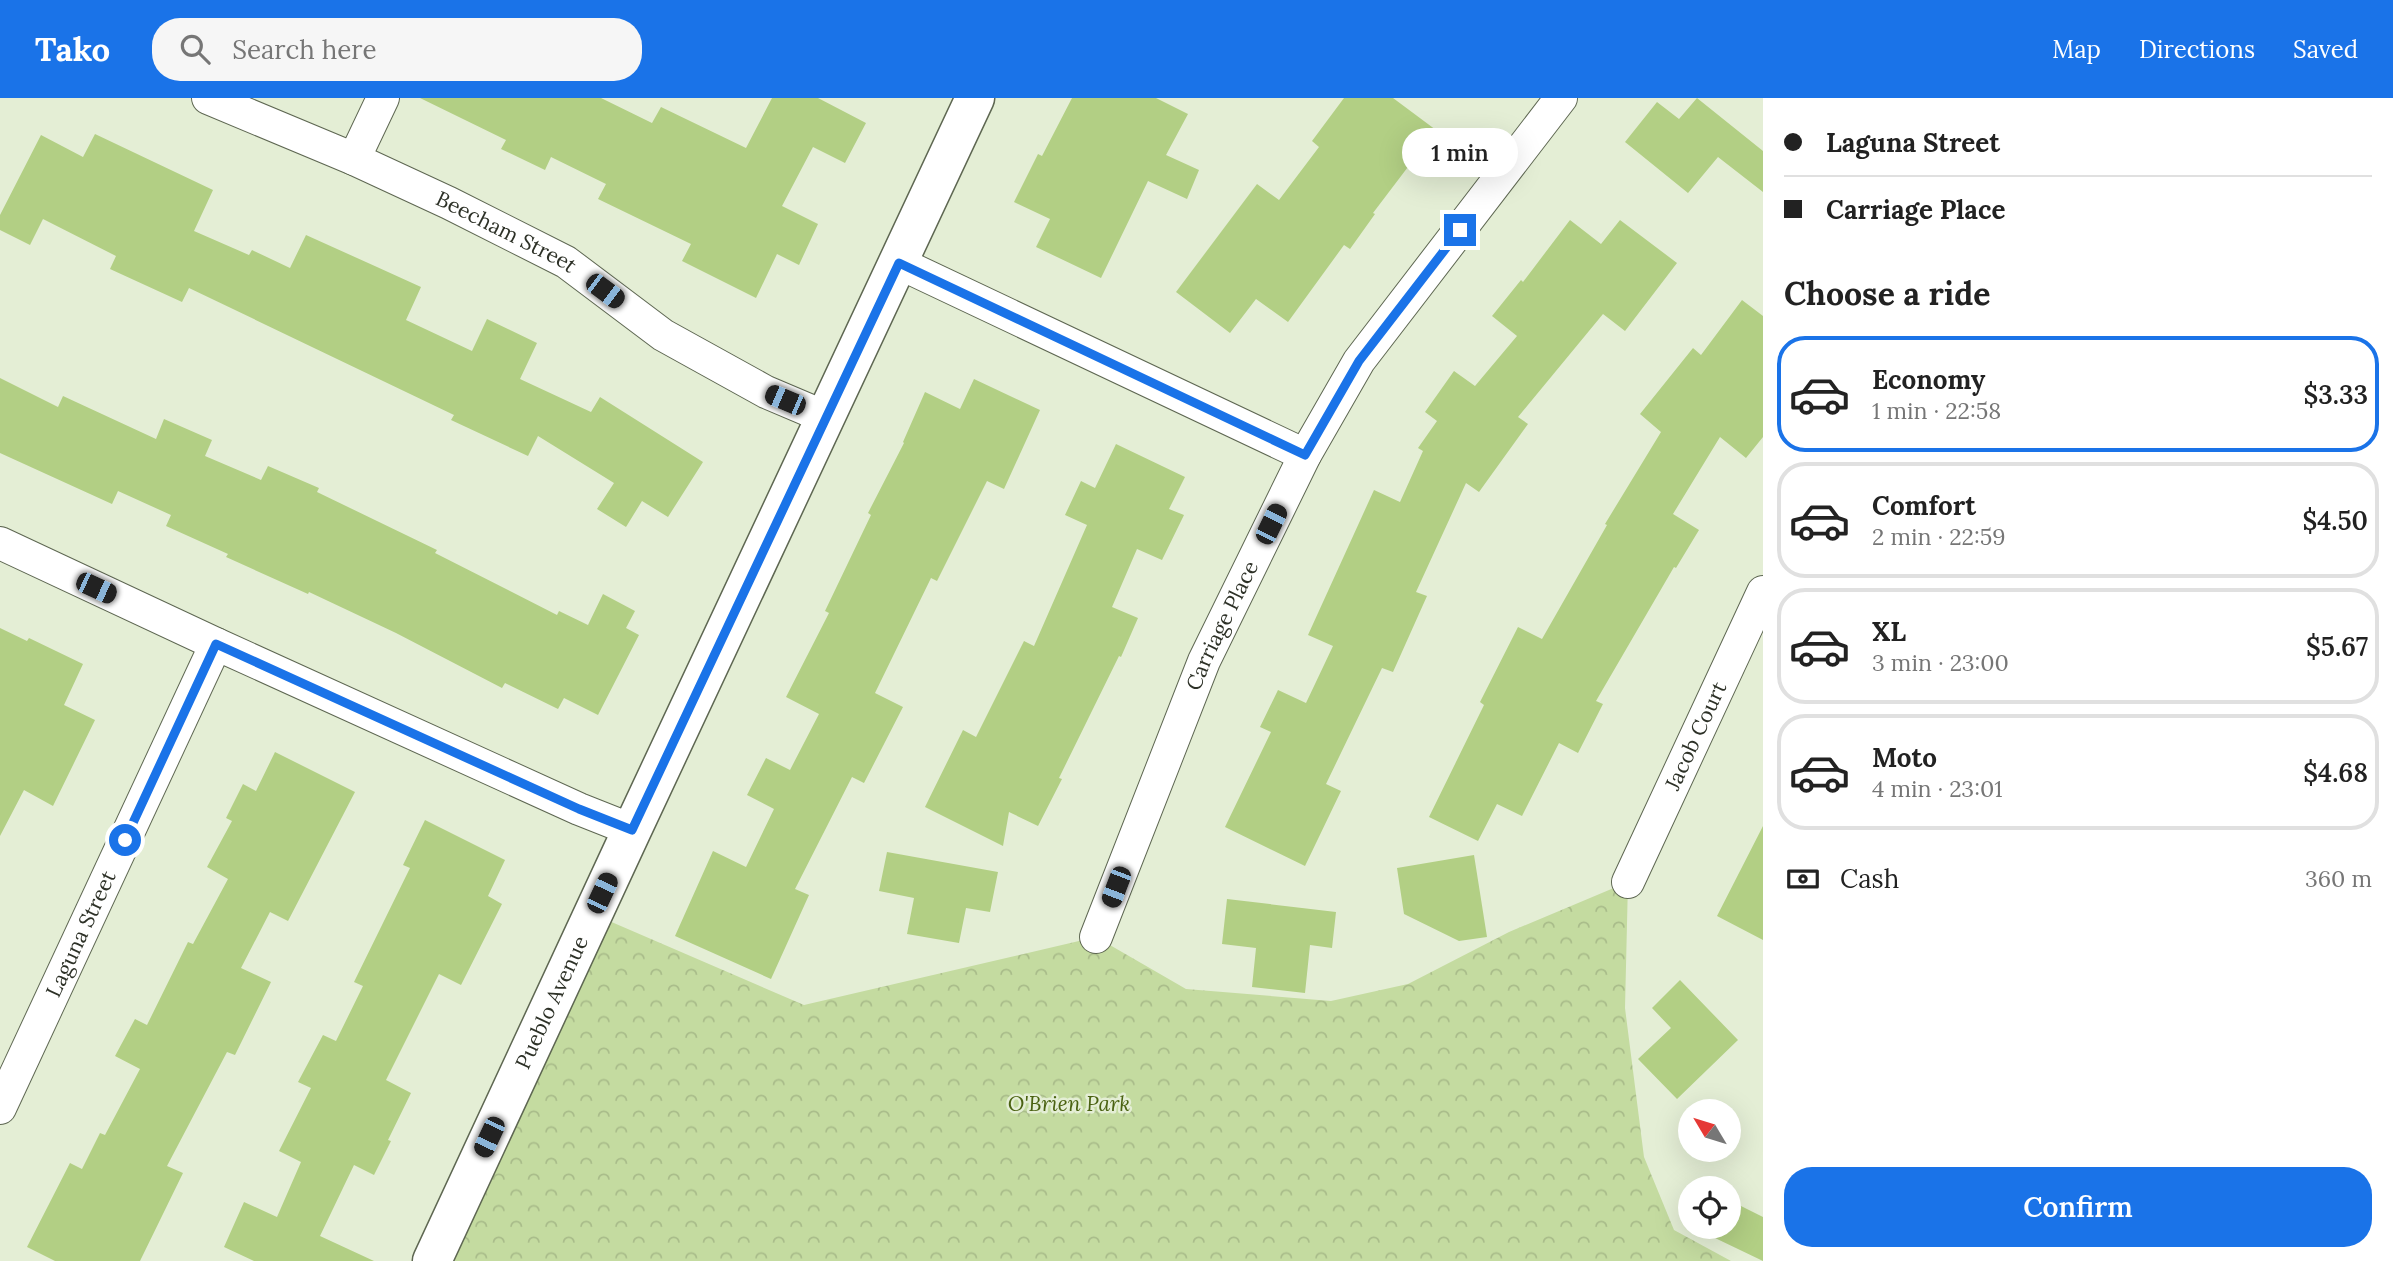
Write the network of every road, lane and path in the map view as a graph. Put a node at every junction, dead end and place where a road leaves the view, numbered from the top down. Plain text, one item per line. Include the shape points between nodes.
1 (208, 98) edge
2 (383, 98) edge
3 (975, 98) edge
4 (1561, 98) edge
5 (354, 159) junction
6 (899, 263) junction
7 (825, 417) junction
8 (1305, 455) junction
9 (0, 543) edge
10 (1763, 592) edge
11 (216, 644) junction
12 (632, 830) junction
13 (1628, 882) dead end
14 (1096, 937) dead end
15 (0, 1108) edge
16 (432, 1261) edge

1 - 5 street, Beecham Street
2 - 5 street
3 - 6 street, Pueblo Avenue
4 - 8 street, Carriage Place via 1359,361
5 - 7 street, Beecham Street via 566,262 663,335 766,392
6 - 7 street, Pueblo Avenue
6 - 8 street
7 - 12 street, Pueblo Avenue
8 - 14 street, Carriage Place via 1204,661
9 - 11 street
10 - 13 street, Jacob Court
11 - 12 street
11 - 15 street, Laguna Street
12 - 16 street, Pueblo Avenue

